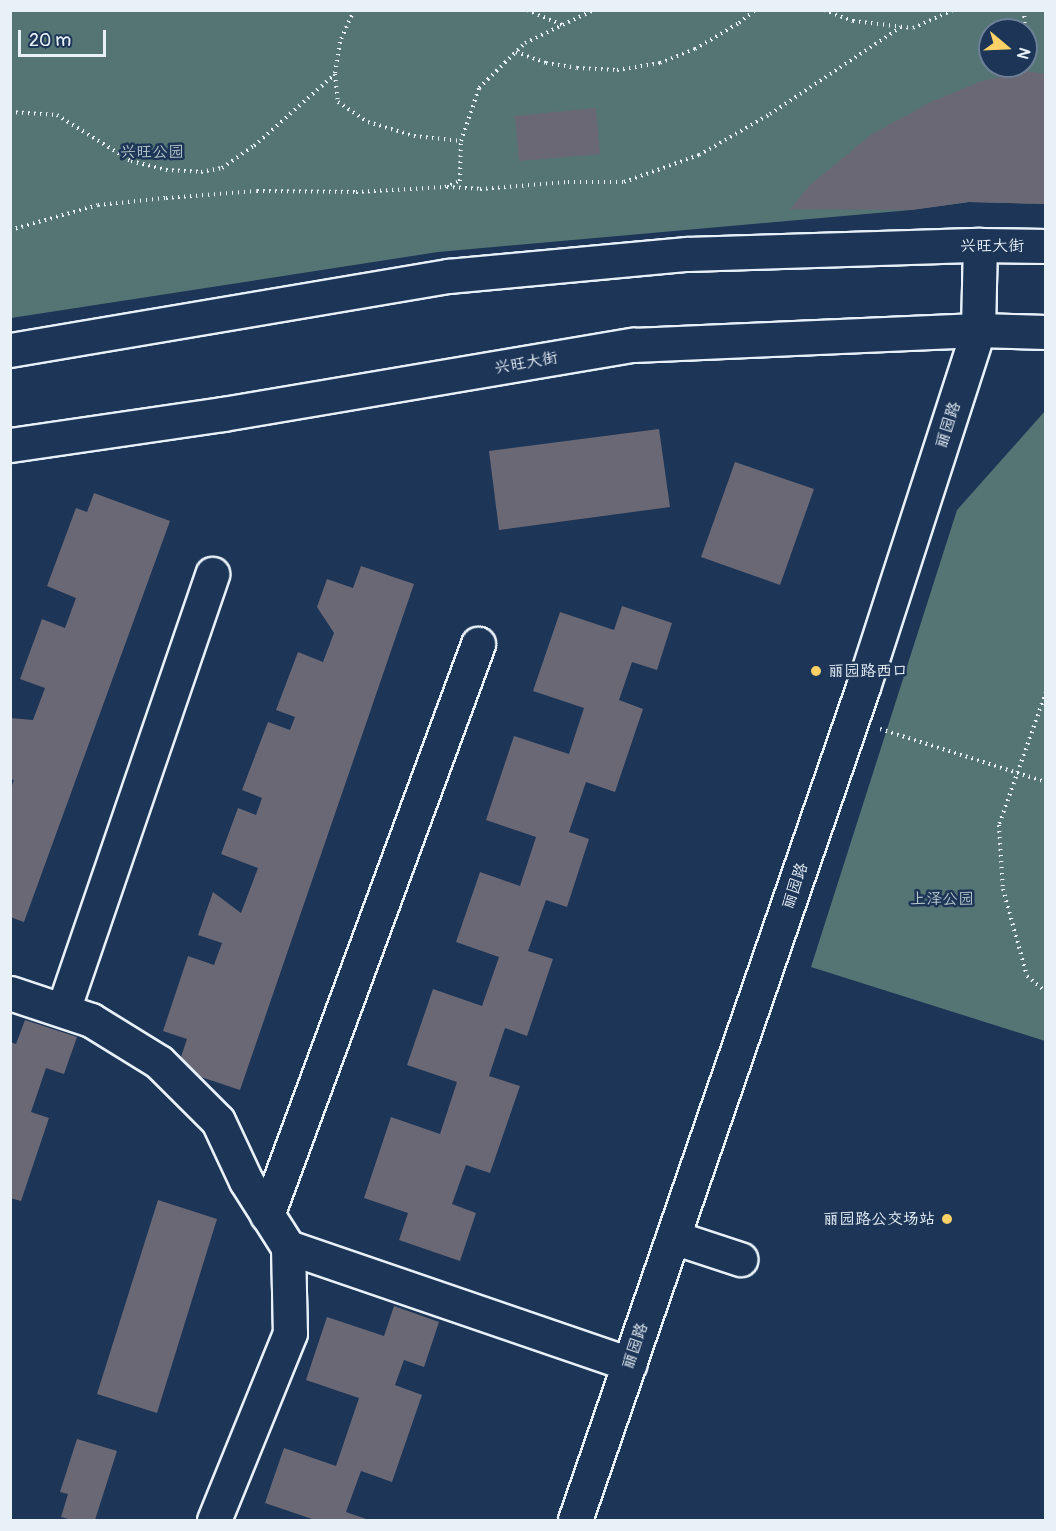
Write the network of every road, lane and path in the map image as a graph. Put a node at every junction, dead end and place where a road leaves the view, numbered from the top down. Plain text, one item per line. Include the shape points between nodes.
1 (354, 10) edge
2 (527, 10) edge
3 (594, 10) edge
4 (755, 10) edge
5 (824, 10) edge
6 (953, 10) edge
7 (563, 25) junction
8 (902, 27) junction
9 (516, 52) junction
10 (335, 74) junction
11 (10, 112) edge
12 (461, 141) junction
13 (445, 187) junction
14 (10, 230) edge
15 (980, 245) junction
16 (1046, 246) edge
17 (978, 330) junction
18 (1046, 332) edge
19 (10, 350) edge
20 (10, 445) edge
21 (212, 574) dead end
22 (478, 644) dead end
23 (1046, 692) edge
24 (852, 720) junction
25 (1016, 774) junction
26 (1046, 782) edge
27 (1046, 992) edge
28 (10, 993) edge
29 (63, 1010) junction
30 (267, 1215) junction
31 (673, 1237) junction
32 (288, 1247) junction
33 (740, 1259) dead end
34 (629, 1364) junction
35 (214, 1521) edge
36 (575, 1521) edge

1 - 10 path via 339,42
2 - 7 path
3 - 7 path
4 - 9 path via 695,49 660,63 617,70 578,68 546,63
5 - 8 path via 853,21
6 - 8 path via 913,28
7 - 9 path via 525,43
8 - 13 path via 770,114 699,155 624,182
9 - 12 path via 479,88
10 - 11 path via 254,146 222,168 201,172 166,170 131,161 57,114
10 - 12 path via 338,102 368,123 414,136
12 - 13 path via 460,181
13 - 14 path via 356,192 257,191 166,198 98,205
15 - 16 main road, 兴旺大街
15 - 17 main road, 丽园路
15 - 19 main road, 兴旺大街 via 687,254 448,276
17 - 18 main road, 兴旺大街
17 - 20 main road, 兴旺大街 via 633,345 223,414
17 - 24 main road, 丽园路
21 - 29 main road
22 - 30 main road
23 - 25 path
24 - 25 path
24 - 31 main road, 丽园路
25 - 26 path
25 - 27 path via 999,825 1004,889 1027,976
28 - 29 main road
29 - 30 main road via 92,1020 159,1062 218,1121
30 - 32 main road
31 - 33 main road
31 - 34 main road, 丽园路
32 - 34 main road
32 - 35 main road via 290,1333
34 - 36 main road, 丽园路

